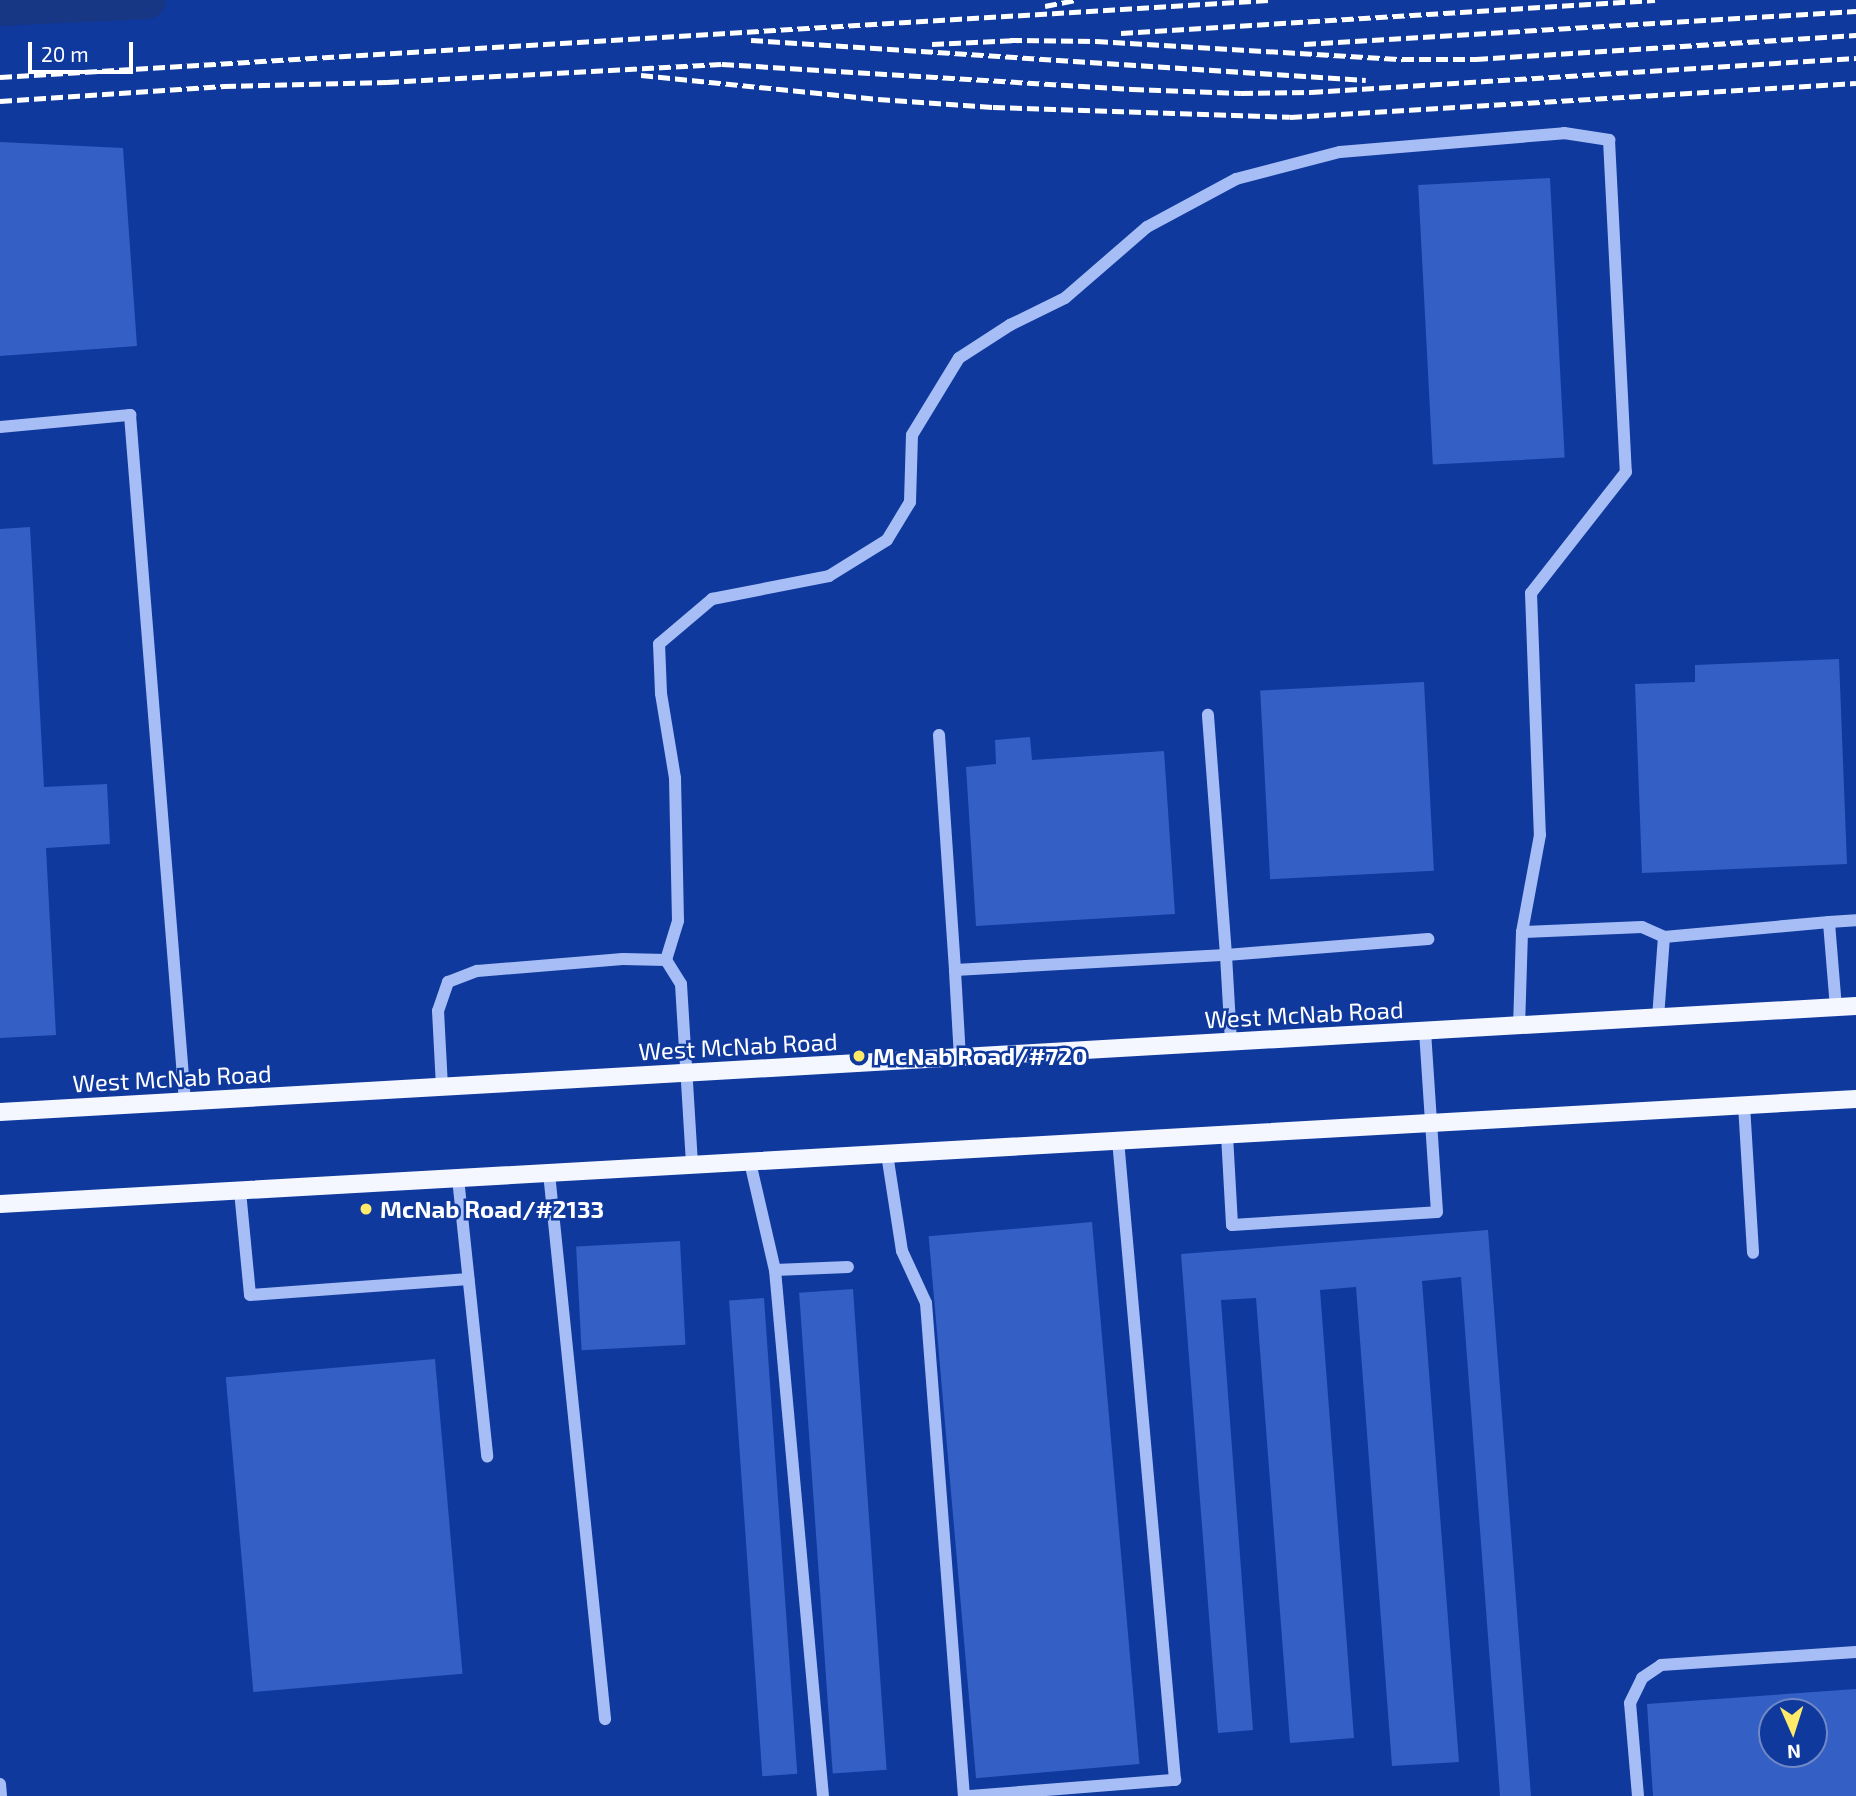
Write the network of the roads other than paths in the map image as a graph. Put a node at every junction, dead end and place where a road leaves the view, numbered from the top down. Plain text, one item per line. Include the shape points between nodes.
1 (0, 426) edge
2 (1209, 715) dead end
3 (939, 735) dead end
4 (1856, 920) edge
5 (1829, 922) junction
6 (1522, 932) junction
7 (1664, 937) junction
8 (1428, 939) dead end
9 (1226, 955) junction
10 (666, 960) junction
11 (955, 970) junction
12 (1856, 1006) edge
13 (1836, 1007) junction
14 (1658, 1018) junction
15 (1519, 1026) junction
16 (1425, 1032) junction
17 (1231, 1042) junction
18 (960, 1058) junction
19 (687, 1073) junction
20 (442, 1087) junction
21 (1856, 1099) edge
22 (185, 1102) junction
23 (1744, 1105) junction
24 (0, 1112) edge
25 (1432, 1123) junction
26 (1227, 1135) junction
27 (1118, 1140) junction
28 (887, 1154) junction
29 (750, 1161) junction
30 (692, 1165) junction
31 (549, 1173) junction
32 (458, 1178) junction
33 (240, 1191) junction
34 (0, 1204) edge
35 (1753, 1253) dead end
36 (848, 1267) dead end
37 (775, 1270) junction
38 (468, 1279) junction
39 (487, 1456) dead end
40 (1856, 1652) edge
41 (606, 1719) dead end
42 (0, 1784) edge
43 (1, 1796) edge
44 (823, 1796) edge
45 (964, 1796) edge
46 (970, 1796) edge
47 (1638, 1796) edge

1 - 22 lane via 130,415
2 - 9 lane
3 - 11 lane
4 - 5 lane
5 - 7 lane
5 - 13 lane
6 - 7 lane via 1642,926
6 - 10 lane via 1540,835 1531,593 1626,472 1609,140 1564,133 1340,152 1236,179 1147,227 1065,298 1010,325 959,358 912,435 910,502 887,540 829,576 712,599 659,644 675,791 678,921
6 - 15 lane
7 - 14 lane
8 - 9 lane
9 - 11 lane
9 - 17 lane
10 - 19 lane via 681,984
10 - 20 lane via 477,971 448,982 438,1011
11 - 18 lane
12 - 13 main road, West McNab Road
13 - 14 main road, West McNab Road
14 - 15 main road, West McNab Road
15 - 16 main road, West McNab Road
16 - 17 main road, West McNab Road
16 - 25 lane
17 - 18 main road, West McNab Road
18 - 19 main road, West McNab Road
19 - 20 main road, West McNab Road
19 - 30 lane
20 - 22 main road, West McNab Road
21 - 23 main road
22 - 24 main road, West McNab Road
23 - 25 main road
23 - 35 lane
25 - 26 main road
25 - 26 lane via 1437,1212 1232,1225
26 - 27 main road
27 - 28 main road
27 - 46 lane via 1175,1780
28 - 29 main road
28 - 45 lane via 902,1251 926,1303
29 - 30 main road
29 - 37 lane
30 - 31 main road
31 - 32 main road
31 - 41 lane
32 - 33 main road
32 - 38 lane
33 - 34 main road
33 - 38 lane via 250,1295
36 - 37 lane
37 - 44 lane
38 - 39 lane
40 - 47 lane via 1661,1665 1642,1678 1629,1703
42 - 43 lane

